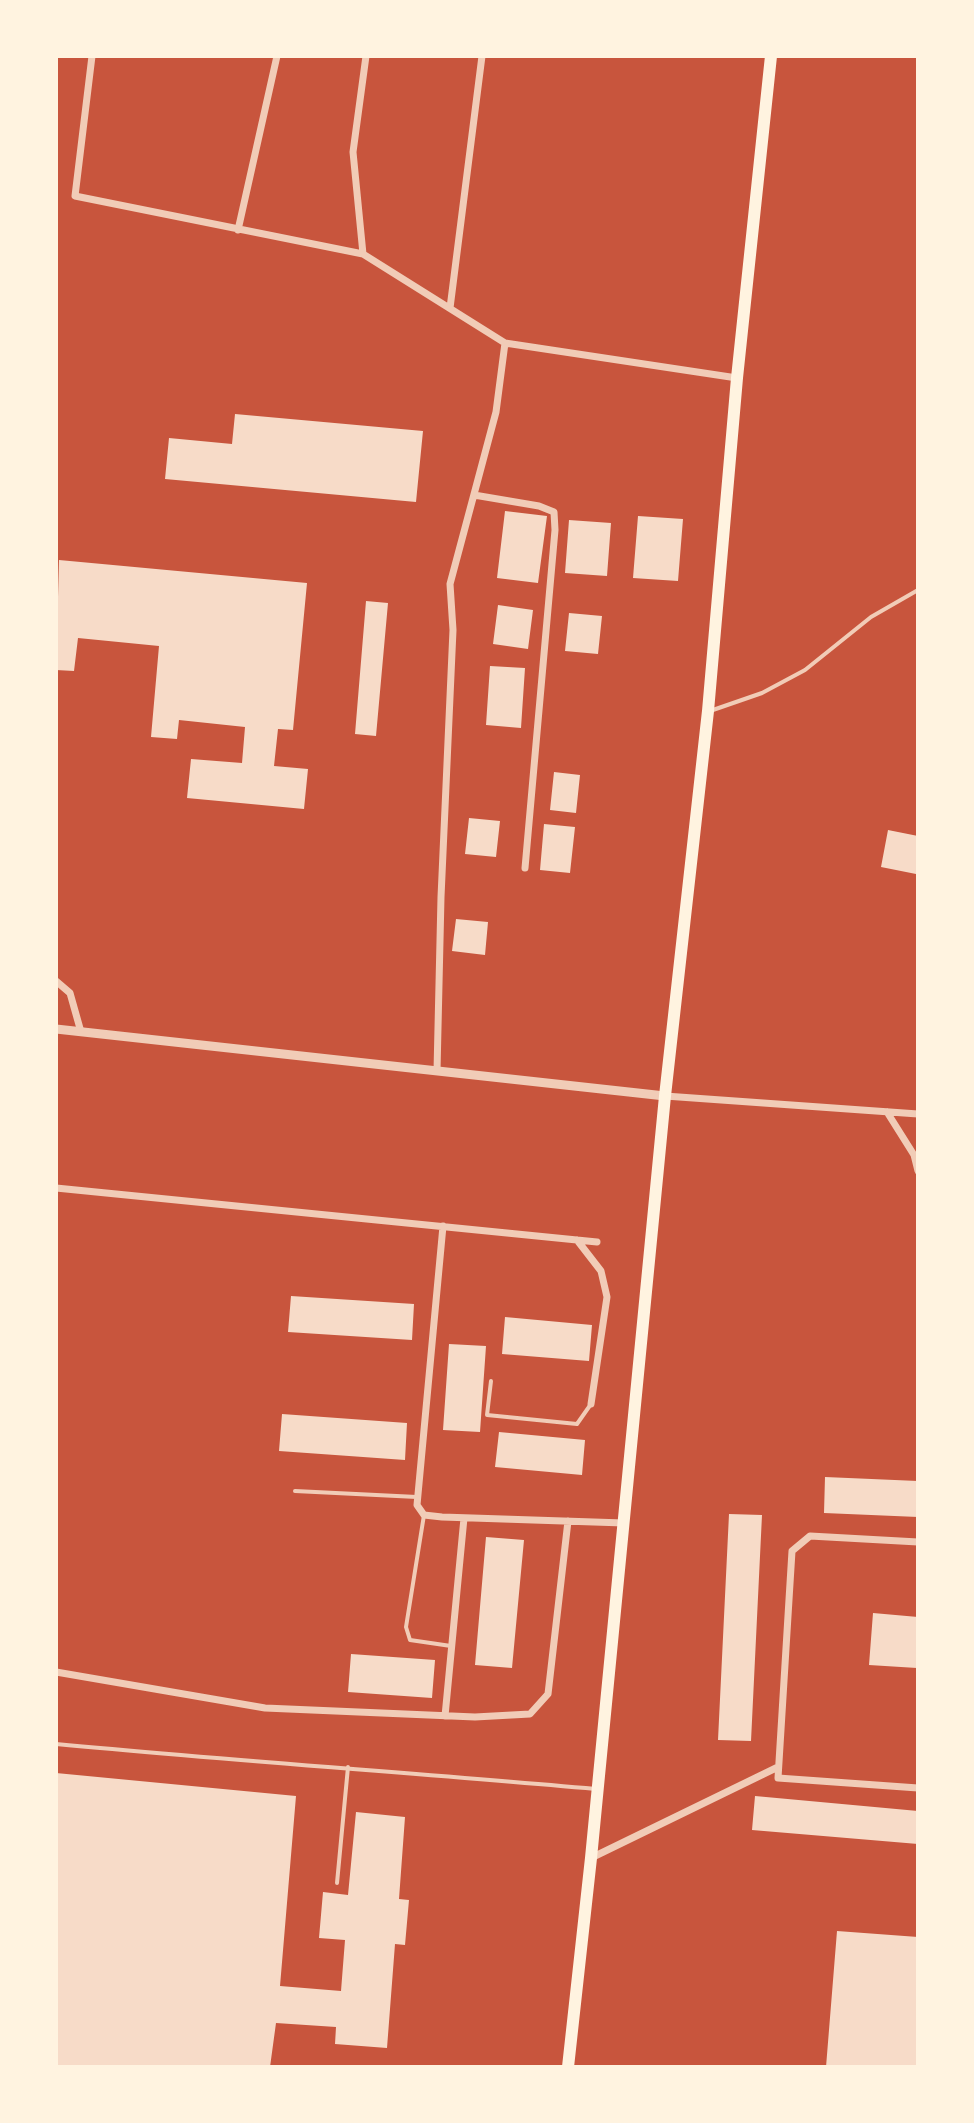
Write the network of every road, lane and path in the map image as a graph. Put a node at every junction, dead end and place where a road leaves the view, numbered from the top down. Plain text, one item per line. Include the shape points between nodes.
1 (92, 56) edge
2 (277, 56) edge
3 (366, 56) edge
4 (482, 56) edge
5 (771, 56) edge
6 (238, 230) junction
7 (363, 254) junction
8 (450, 308) junction
9 (505, 343) junction
10 (737, 378) junction
11 (474, 495) junction
12 (918, 590) edge
13 (708, 711) junction
14 (525, 868) dead end
15 (56, 981) edge
16 (56, 1029) edge
17 (81, 1032) junction
18 (437, 1071) junction
19 (665, 1096) junction
20 (887, 1112) junction
21 (918, 1114) edge
22 (916, 1155) edge
23 (918, 1171) edge
24 (56, 1188) edge
25 (443, 1226) junction
26 (577, 1240) junction
27 (597, 1242) dead end
28 (491, 1381) dead end
29 (591, 1404) joint
30 (295, 1491) dead end
31 (418, 1497) junction
32 (424, 1515) junction
33 (464, 1518) junction
34 (568, 1521) junction
35 (624, 1523) junction
36 (918, 1542) edge
37 (451, 1646) junction
38 (56, 1672) edge
39 (445, 1716) junction
40 (56, 1744) edge
41 (348, 1767) junction
42 (778, 1767) junction
43 (918, 1788) edge
44 (598, 1789) junction
45 (591, 1858) junction
46 (337, 1883) dead end
47 (568, 2067) edge

1 - 6 street via 75,196
2 - 6 street
3 - 7 street via 353,152
4 - 8 street
5 - 10 main road
6 - 7 street
7 - 8 street
8 - 9 street
9 - 10 street
9 - 11 street via 496,412
10 - 13 main road
11 - 14 street via 554,512
11 - 18 street via 450,584 453,630
12 - 13 lane via 871,617 805,670 762,693
13 - 19 main road
15 - 17 street via 70,993
16 - 17 street
17 - 18 street
18 - 19 street
19 - 20 street
19 - 35 main road
20 - 21 street
20 - 22 street
22 - 23 street
24 - 25 street
25 - 26 street
25 - 31 street
26 - 27 street
26 - 29 street via 601,1271 607,1297
28 - 29 lane via 487,1415 577,1424
30 - 31 lane
31 - 32 street
32 - 33 street
32 - 37 lane via 406,1627 410,1640
33 - 34 street
33 - 37 street
34 - 35 street
34 - 39 street via 548,1694 530,1714
35 - 44 main road
36 - 42 street via 810,1536 792,1551
37 - 39 street
38 - 39 street via 265,1708
40 - 41 lane
41 - 44 lane
41 - 46 lane
42 - 43 street via 778,1778
42 - 45 street
44 - 45 main road
45 - 47 main road

